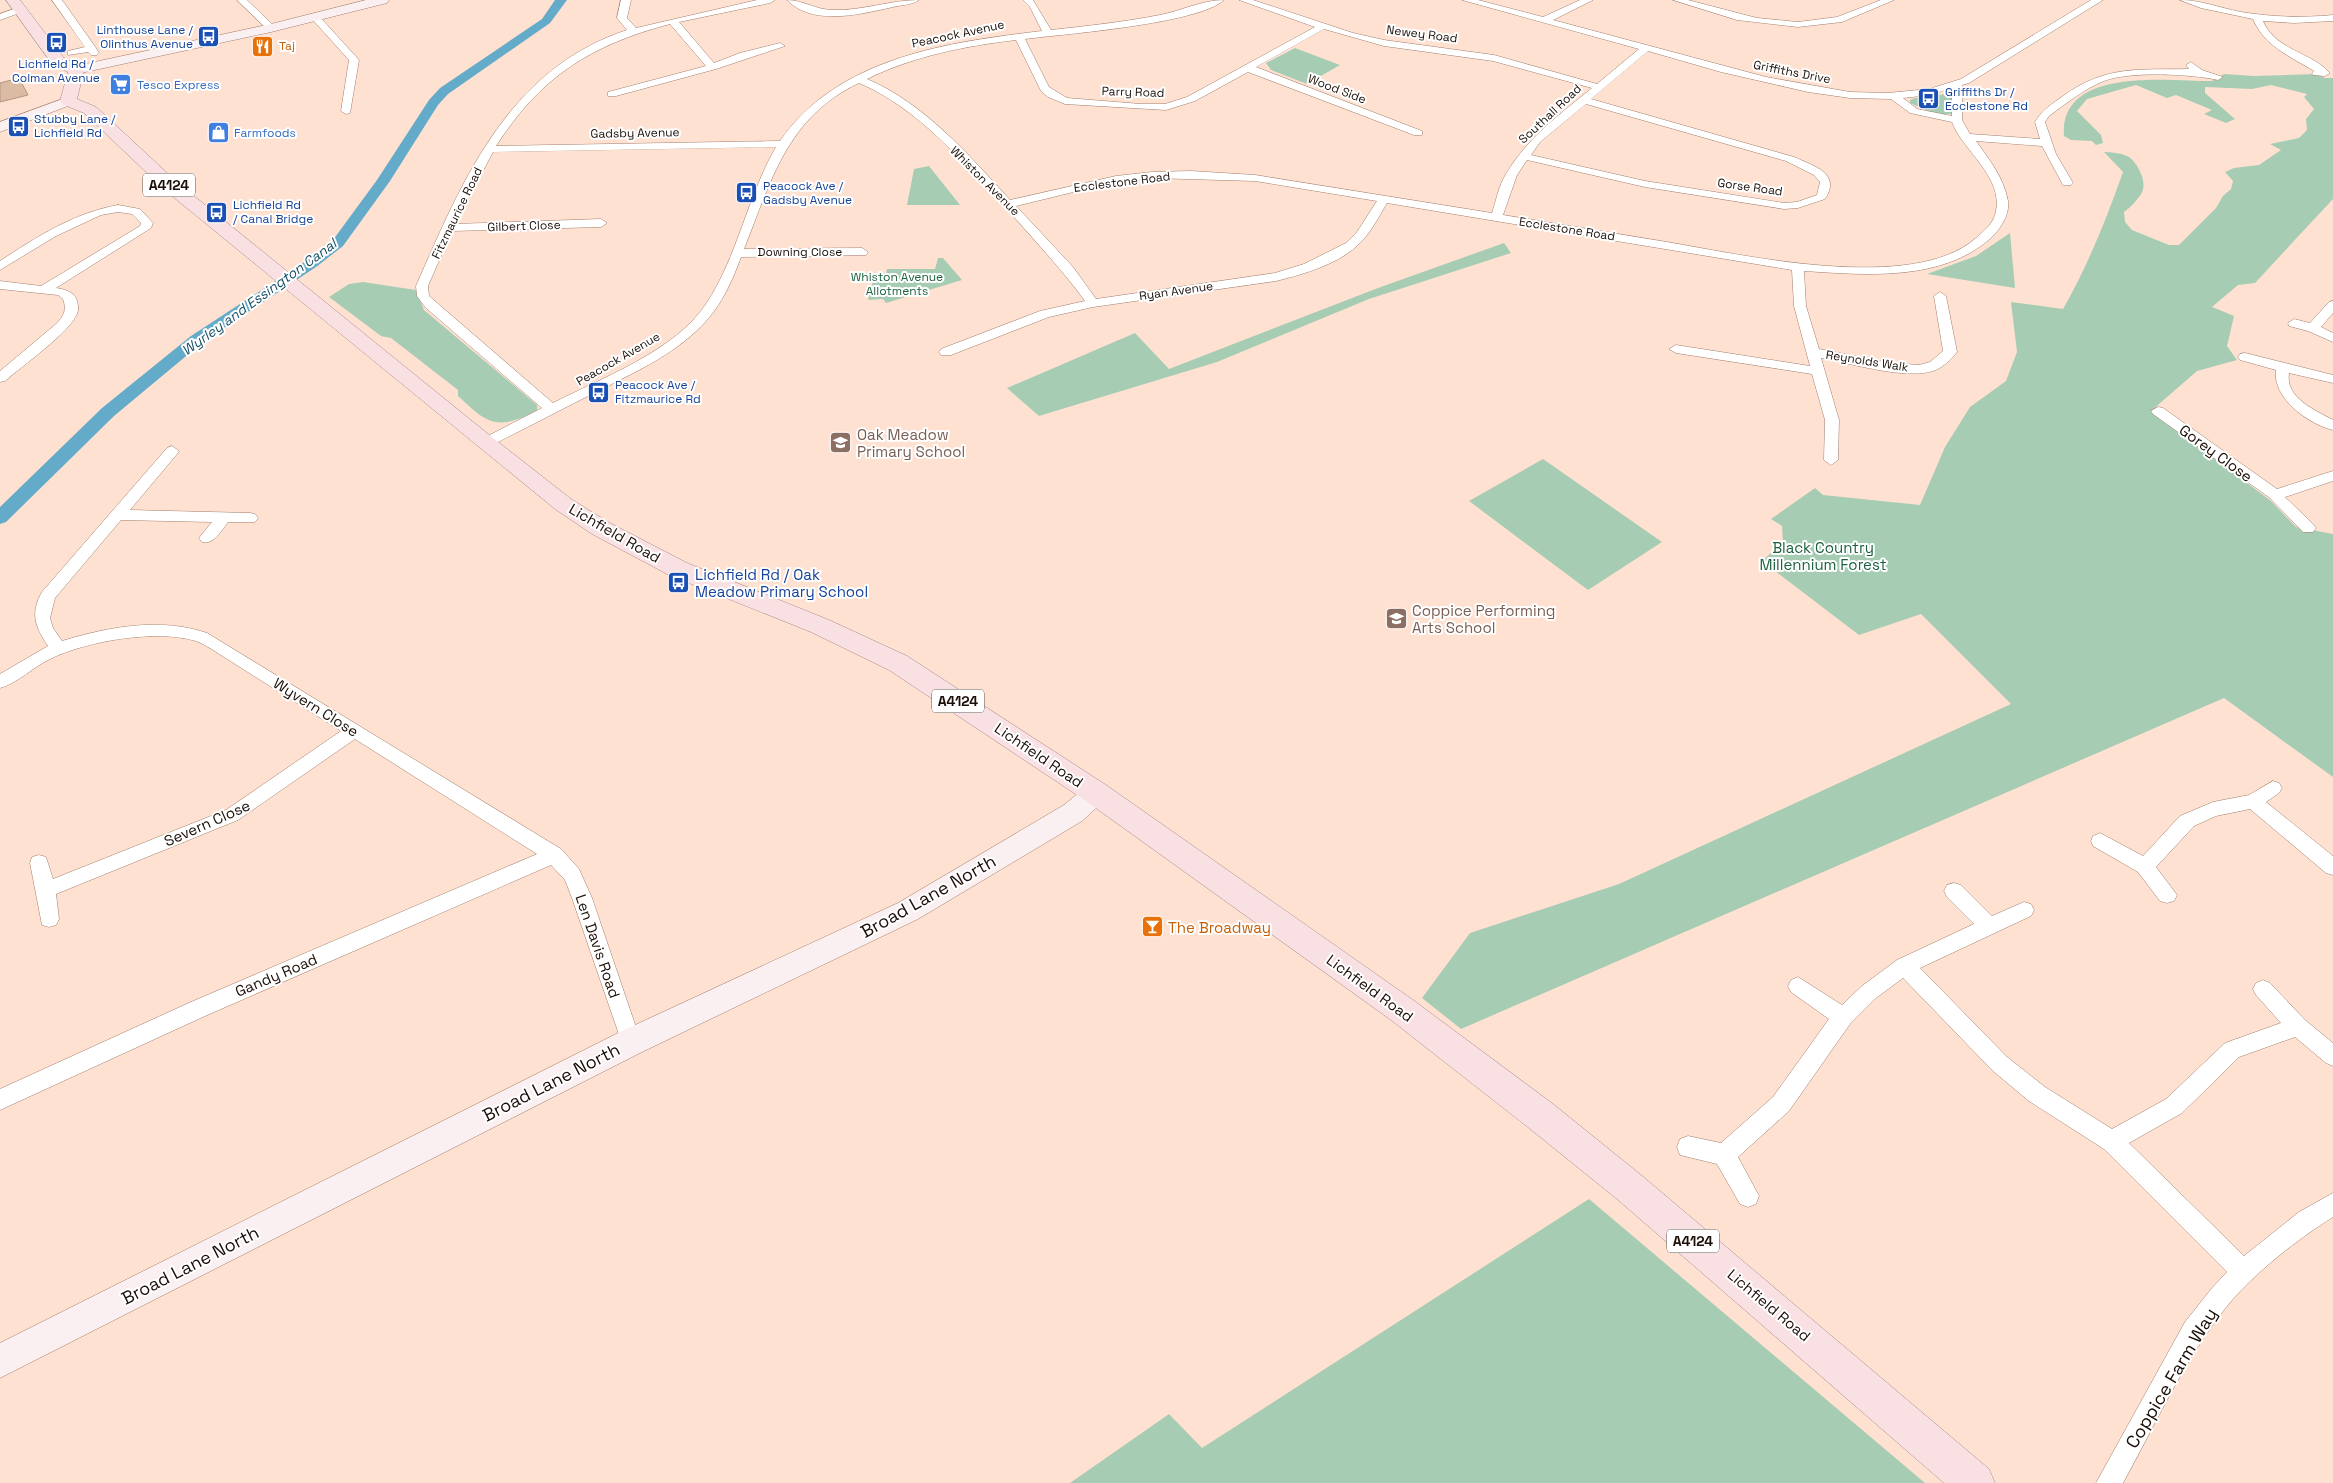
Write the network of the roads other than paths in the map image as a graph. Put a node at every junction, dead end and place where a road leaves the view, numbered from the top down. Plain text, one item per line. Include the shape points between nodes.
1 (57, 0) edge
2 (242, 0) edge
3 (382, 0) edge
4 (626, 0) edge
5 (770, 0) edge
6 (792, 0) edge
7 (914, 0) edge
8 (1028, 0) edge
9 (1244, 0) edge
10 (1467, 0) edge
11 (1588, 0) edge
12 (1678, 0) edge
13 (1889, 0) edge
14 (2098, 0) edge
15 (2184, 0) edge
16 (1210, 1) edge
17 (738, 3) edge
18 (18, 5) edge
19 (315, 17) junction
20 (0, 18) edge
21 (2333, 18) edge
22 (2258, 19) junction
23 (673, 21) junction
24 (1544, 21) junction
25 (1323, 26) junction
26 (270, 28) junction
27 (636, 31) junction
28 (1048, 33) junction
29 (1019, 36) junction
30 (760, 41) dead end
31 (780, 46) dead end
32 (1646, 48) junction
33 (767, 50) junction
34 (71, 53) dead end
35 (712, 66) junction
36 (1248, 68) junction
37 (76, 70) junction
38 (2317, 73) dead end
39 (2218, 77) dead end
40 (859, 79) junction
41 (1957, 85) junction
42 (1598, 87) junction
43 (612, 94) dead end
44 (1892, 95) junction
45 (1584, 100) junction
46 (68, 101) junction
47 (346, 111) dead end
48 (1957, 120) junction
49 (0, 127) edge
50 (1418, 133) dead end
51 (1966, 137) junction
52 (781, 144) junction
53 (2048, 144) junction
54 (488, 149) junction
55 (1523, 156) junction
56 (2067, 183) dead end
57 (1384, 199) junction
58 (1009, 204) junction
59 (1496, 218) junction
60 (601, 223) dead end
61 (448, 228) junction
62 (862, 252) dead end
63 (737, 253) junction
64 (0, 266) edge
65 (1798, 267) junction
66 (0, 285) edge
67 (45, 289) junction
68 (1940, 296) dead end
69 (1093, 303) junction
70 (2333, 305) edge
71 (2294, 323) dead end
72 (2313, 328) junction
73 (2333, 338) edge
74 (1676, 349) dead end
75 (946, 352) dead end
76 (1812, 352) junction
77 (2245, 357) dead end
78 (2283, 368) junction
79 (1817, 371) junction
80 (0, 378) edge
81 (2333, 379) edge
82 (553, 410) junction
83 (2158, 411) dead end
84 (2333, 426) edge
85 (485, 443) junction
86 (172, 451) dead end
87 (1831, 460) dead end
88 (2333, 476) edge
89 (2275, 494) junction
90 (117, 515) junction
91 (224, 517) junction
92 (250, 518) dead end
93 (2308, 528) dead end
94 (207, 538) dead end
95 (58, 648) junction
96 (0, 682) edge
97 (354, 731) junction
98 (2273, 788) dead end
99 (1096, 793) junction
100 (2253, 801) junction
101 (2100, 841) dead end
102 (554, 855) junction
103 (39, 863) dead end
104 (2145, 866) junction
105 (2333, 867) edge
106 (46, 890) junction
107 (1954, 891) dead end
108 (2167, 895) dead end
109 (2024, 910) dead end
110 (49, 919) dead end
111 (1988, 925) junction
112 (1904, 966) junction
113 (1798, 986) dead end
114 (2262, 990) dead end
115 (1843, 1017) junction
116 (2298, 1027) junction
117 (631, 1042) junction
118 (2333, 1056) edge
119 (0, 1100) edge
120 (2112, 1141) junction
121 (1688, 1147) dead end
122 (1724, 1156) junction
123 (1748, 1196) dead end
124 (2333, 1204) edge
125 (2243, 1272) junction
126 (0, 1361) edge
127 (1975, 1483) edge
128 (2109, 1483) edge

1 - 34 street via 92,51
2 - 26 street
3 - 19 street
4 - 27 street via 621,18 623,24
5 - 17 street, Fitzmaurice Road
6 - 7 street via 808,11 832,13
8 - 28 street
9 - 25 street, Newey Road
10 - 24 street, Griffiths Drive
11 - 24 street
12 - 13 street via 1743,18 1803,24 1839,20
14 - 41 street, Griffiths Drive
15 - 22 street
16 - 28 street, Peacock Avenue via 1161,18
17 - 23 street, Fitzmaurice Road
18 - 20 street
18 - 37 main road via 58,61
19 - 26 street
19 - 47 street via 354,60
21 - 22 street via 2297,21
22 - 38 street via 2261,30 2274,41 2325,72
23 - 27 street, Fitzmaurice Road
23 - 35 street
24 - 32 street, Griffiths Drive
25 - 36 street, Parry Road
25 - 42 street, Newey Road via 1384,43 1494,58
26 - 37 street
27 - 54 street, Fitzmaurice Road via 587,50 549,76 518,107
28 - 29 street, Peacock Avenue
29 - 36 street, Parry Road via 1045,89 1066,101 1166,107 1183,103
29 - 40 street, Peacock Avenue via 934,52
30 - 33 street
31 - 33 street
32 - 42 street, Southall Road
32 - 44 street, Griffiths Drive via 1790,86 1840,93
33 - 35 street
35 - 43 street via 634,92
36 - 50 street, Wood Side
37 - 46 main road
39 - 53 street via 2195,68 2121,73 2102,78 2081,88 2042,118 2040,122
40 - 52 street, Peacock Avenue via 815,107
40 - 58 street, Whiston Avenue via 903,102 966,159
41 - 44 street, Griffiths Drive
41 - 48 street, Ecclestone Road
42 - 45 street, Southall Road
44 - 48 street via 1914,111
45 - 55 street, Southall Road via 1536,140
45 - 55 street, Gorse Road via 1790,160 1818,173 1826,182 1825,190 1821,197 1798,205 1764,204 1645,184
46 - 49 street
46 - 85 main road, Lichfield Road / A4124 via 90,110 172,187
48 - 51 street, Ecclestone Road
51 - 53 street
51 - 65 street, Ecclestone Road via 1991,172 2002,201 1997,224 1978,244 1941,261 1907,268 1864,271
52 - 54 street, Gadsby Avenue
52 - 63 street, Peacock Avenue
53 - 56 street
54 - 61 street, Fitzmaurice Road
55 - 59 street, Southall Road
57 - 58 street, Ecclestone Road via 1255,178 1180,174 1088,184
57 - 59 street, Ecclestone Road
57 - 69 street, Ryan Avenue via 1366,228 1348,247 1294,272
58 - 69 street, Whiston Avenue via 1069,270
59 - 65 street, Ecclestone Road
60 - 61 street, Gilbert Close
61 - 82 street, Fitzmaurice Road via 422,286 423,296
62 - 63 street, Downing Close
63 - 82 street, Peacock Avenue via 721,291 686,333 649,359
64 - 67 street via 85,216 124,208 145,218 145,228
65 - 76 street, Reynolds Walk via 1800,306
66 - 67 street
67 - 80 street via 69,297 72,309 68,319
68 - 76 street, Reynolds Walk via 1950,352 1928,368 1873,364
69 - 75 street, Ryan Avenue via 1045,314
70 - 72 street
71 - 72 street
72 - 73 street
74 - 79 street, Reynolds Walk
76 - 79 street, Reynolds Walk
77 - 78 street
78 - 81 street
78 - 84 street via 2279,379 2290,399
79 - 87 street, Reynolds Walk via 1832,420
82 - 85 street, Peacock Avenue
83 - 89 street, Gorey Close
85 - 99 main road, Lichfield Road / A4124 via 556,499 600,528 678,569 820,626 898,663
86 - 90 street
88 - 89 street
89 - 93 street, Gorey Close
90 - 91 street
90 - 95 street via 48,596 41,609 41,621
91 - 92 street
91 - 94 street
95 - 96 street, Wyvern Close
95 - 97 street, Wyvern Close via 106,636 151,631 201,636
97 - 102 street, Wyvern Close
97 - 106 street, Severn Close via 232,815
98 - 100 street
99 - 117 street, Broad Lane North via 1073,813 908,911
99 - 127 main road, Lichfield Road / A4124 via 1402,1010 1541,1116 1629,1187
100 - 104 street via 2213,809 2187,821
100 - 105 street
101 - 104 street
102 - 117 street, Len Davis Road via 572,875 582,898
102 - 119 street, Gandy Road via 198,1009
103 - 106 street
104 - 108 street
106 - 110 street
107 - 111 street
109 - 111 street
111 - 112 street
112 - 115 street via 1869,992
112 - 120 street via 2000,1064 2037,1094
113 - 115 street
114 - 116 street
115 - 122 street via 1781,1104
116 - 118 street
116 - 120 street via 2232,1050 2174,1106
117 - 126 street, Broad Lane North
120 - 125 street
121 - 122 street
122 - 123 street
124 - 125 street, Coppice Farm Way via 2307,1220
125 - 128 street, Coppice Farm Way via 2194,1331

